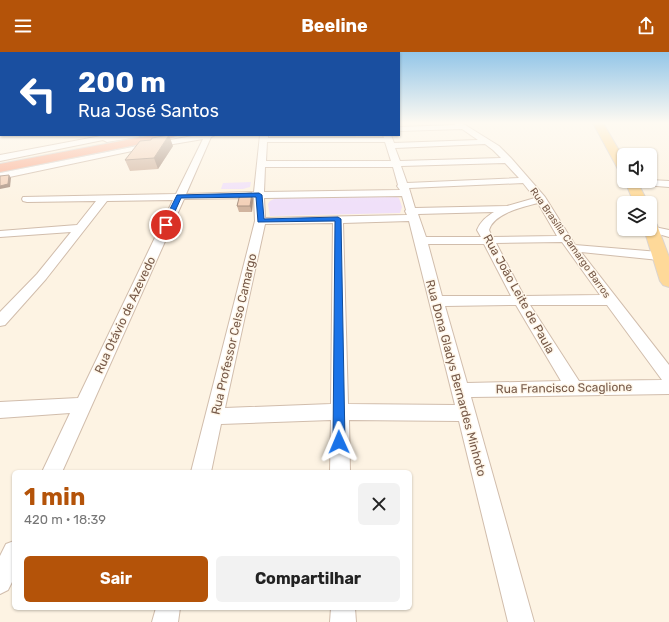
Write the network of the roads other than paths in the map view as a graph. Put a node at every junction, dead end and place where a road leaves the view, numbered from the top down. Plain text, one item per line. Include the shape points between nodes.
1 (42, 150) edge
2 (73, 150) edge
3 (87, 150) edge
4 (89, 150) edge
5 (115, 150) edge
6 (202, 150) edge
7 (263, 150) edge
8 (393, 150) edge
9 (496, 150) edge
10 (81, 151) junction
11 (0, 158) edge
12 (508, 160) junction
13 (41, 161) junction
14 (0, 163) edge
15 (261, 164) junction
16 (395, 164) junction
17 (0, 168) edge
18 (0, 176) edge
19 (526, 180) junction
20 (657, 183) edge
21 (669, 184) edge
22 (403, 189) junction
23 (259, 195) junction
24 (179, 196) junction
25 (104, 198) junction
26 (27, 199) dead end
27 (541, 199) junction
28 (510, 209) junction
29 (411, 214) junction
30 (338, 219) junction
31 (260, 221) junction
32 (79, 228) junction
33 (657, 232) edge
34 (0, 234) edge
35 (657, 236) edge
36 (565, 238) junction
37 (488, 240) junction
38 (420, 241) junction
39 (669, 241) edge
40 (572, 248) junction
41 (660, 256) junction
42 (669, 281) edge
43 (610, 300) junction
44 (436, 301) junction
45 (520, 301) junction
46 (0, 321) edge
47 (669, 377) edge
48 (669, 386) edge
49 (575, 389) junction
50 (459, 390) junction
51 (83, 405) junction
52 (0, 410) edge
53 (338, 412) junction
54 (465, 413) junction
55 (215, 416) junction
56 (53, 470) edge
57 (202, 470) edge
58 (340, 470) edge
59 (8, 556) edge
60 (0, 582) edge
61 (168, 610) edge
62 (343, 610) edge
63 (165, 622) edge
64 (343, 622) edge
65 (521, 622) edge

1 - 11 street
2 - 13 street
3 - 13 highway
4 - 10 highway
5 - 13 street
6 - 24 street, Rua Otávio de Azevedo
7 - 15 street, Rua Professor Celso Camargo
8 - 16 street, Rua Dona Gladys Bernardes Minhoto
9 - 12 street, Rua Brasília Camargo Barros
10 - 13 highway
10 - 17 highway
12 - 16 street
12 - 19 street, Rua Brasília Camargo Barros
13 - 14 highway
13 - 18 street
15 - 16 street
15 - 23 street, Rua Professor Celso Camargo
16 - 22 street, Rua Dona Gladys Bernardes Minhoto
19 - 22 street
19 - 27 street, Rua Brasília Camargo Barros
20 - 21 street
22 - 23 street
22 - 29 street, Rua Dona Gladys Bernardes Minhoto
23 - 24 street
23 - 31 street, Rua Professor Celso Camargo
24 - 25 street
24 - 51 street, Rua Otávio de Azevedo
25 - 26 street
25 - 32 street
27 - 28 street, Rua João Leite de Paula
27 - 36 street, Rua Brasília Camargo Barros
28 - 29 street, Rua João Leite de Paula
28 - 37 street, Rua João Leite de Paula via 491,218 483,226
29 - 30 street, Rua João Leite de Paula
29 - 38 street, Rua Dona Gladys Bernardes Minhoto
30 - 31 street, Rua João Leite de Paula
30 - 53 street
31 - 55 street, Rua Professor Celso Camargo
32 - 34 street
32 - 46 street via 24,296
33 - 39 street
35 - 41 main road
36 - 37 street
36 - 40 street, Rua Brasília Camargo Barros
37 - 38 street
37 - 45 street, Rua João Leite de Paula
38 - 44 street, Rua Dona Gladys Bernardes Minhoto
40 - 41 street
40 - 43 street, Rua Brasília Camargo Barros
41 - 42 main road
43 - 45 street
43 - 47 street, Rua Brasília Camargo Barros
44 - 45 street
44 - 50 street, Rua Dona Gladys Bernardes Minhoto
45 - 49 street, Rua João Leite de Paula
48 - 49 street, Rua Francisco Scaglione
49 - 50 street, Rua Francisco Scaglione
50 - 54 street, Rua Dona Gladys Bernardes Minhoto
51 - 52 street
51 - 56 street, Rua Otávio de Azevedo
53 - 54 street
53 - 55 street
53 - 58 street
54 - 65 street, Rua Dona Gladys Bernardes Minhoto
55 - 57 street, Rua Professor Celso Camargo
59 - 60 street
61 - 63 street
62 - 64 street

